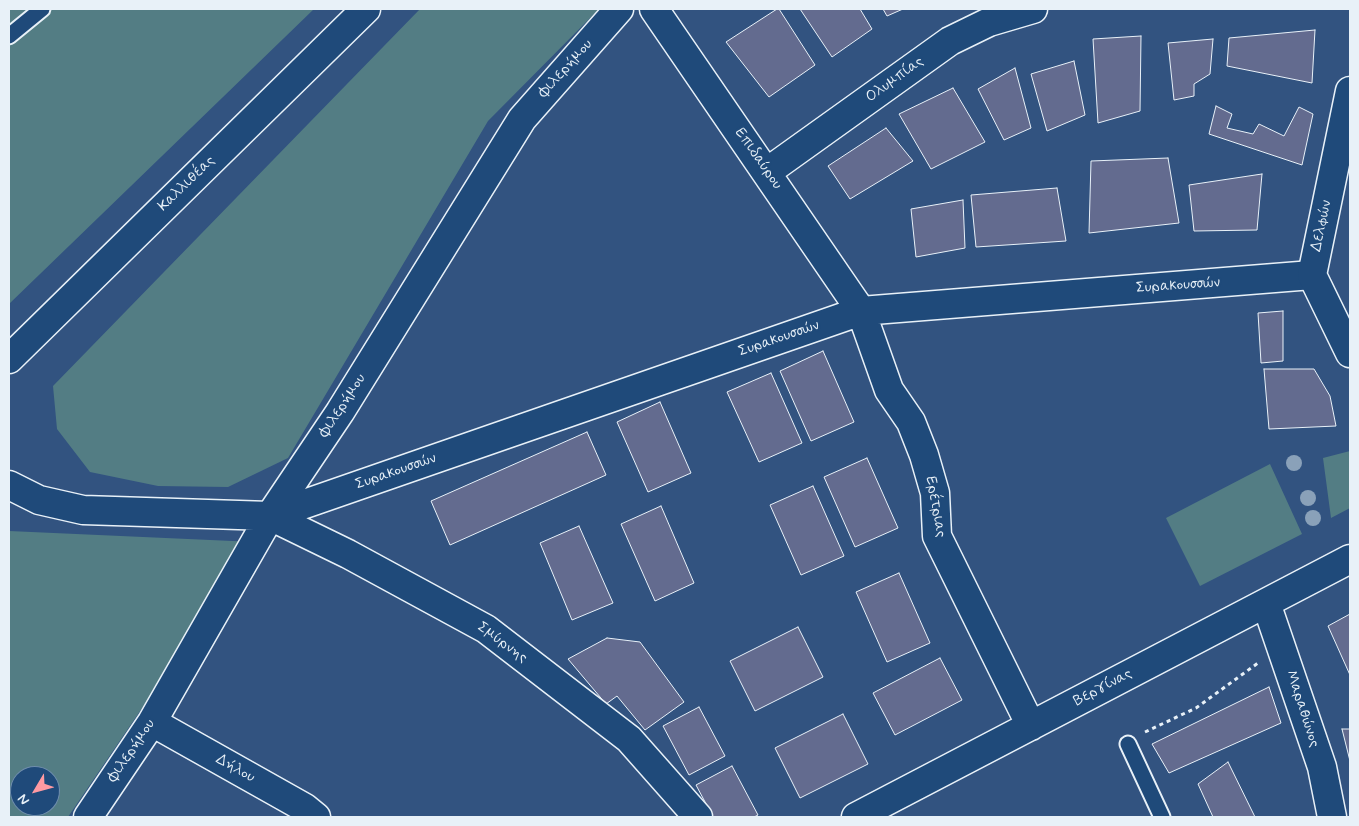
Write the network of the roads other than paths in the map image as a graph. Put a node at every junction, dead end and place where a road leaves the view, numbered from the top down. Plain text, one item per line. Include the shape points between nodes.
1 (42, 9) edge
2 (366, 9) edge
3 (618, 9) edge
4 (654, 9) edge
5 (1032, 9) edge
6 (9, 36) edge
7 (1350, 91) edge
8 (767, 172) junction
9 (1312, 275) junction
10 (861, 311) junction
11 (1350, 353) edge
12 (9, 359) edge
13 (9, 485) edge
14 (270, 516) junction
15 (1350, 559) edge
16 (1266, 603) junction
17 (152, 722) junction
18 (1030, 726) junction
19 (1128, 744) dead end
20 (88, 817) edge
21 (316, 817) edge
22 (698, 817) edge
23 (856, 817) edge
24 (1162, 817) edge
25 (1332, 817) edge

1 - 6 lane
2 - 12 street, Καλλιθέας
3 - 14 street, Φιλερήμου via 522,119 340,412
4 - 8 street, Επιδαύρου
5 - 8 street, Ολυμπίας via 989,22 950,41
7 - 9 street, Δελφών
8 - 10 street, Επιδαύρου
9 - 10 street, Συρακουσσών
9 - 11 street
10 - 14 street, Συρακουσσών
10 - 18 street, Ερέτριας via 889,390 911,422 924,455 935,494 937,536
13 - 14 street via 39,500 83,510
14 - 17 street, Φιλερήμου
14 - 22 street, Σμύρνης via 486,629 629,739
15 - 16 street, Βεργίνας
16 - 18 street, Βεργίνας
16 - 25 street, Μαραθώνος via 1322,767
17 - 20 street, Φιλερήμου
17 - 21 street, Δήλου
18 - 23 street, Βεργίνας
19 - 24 lane

